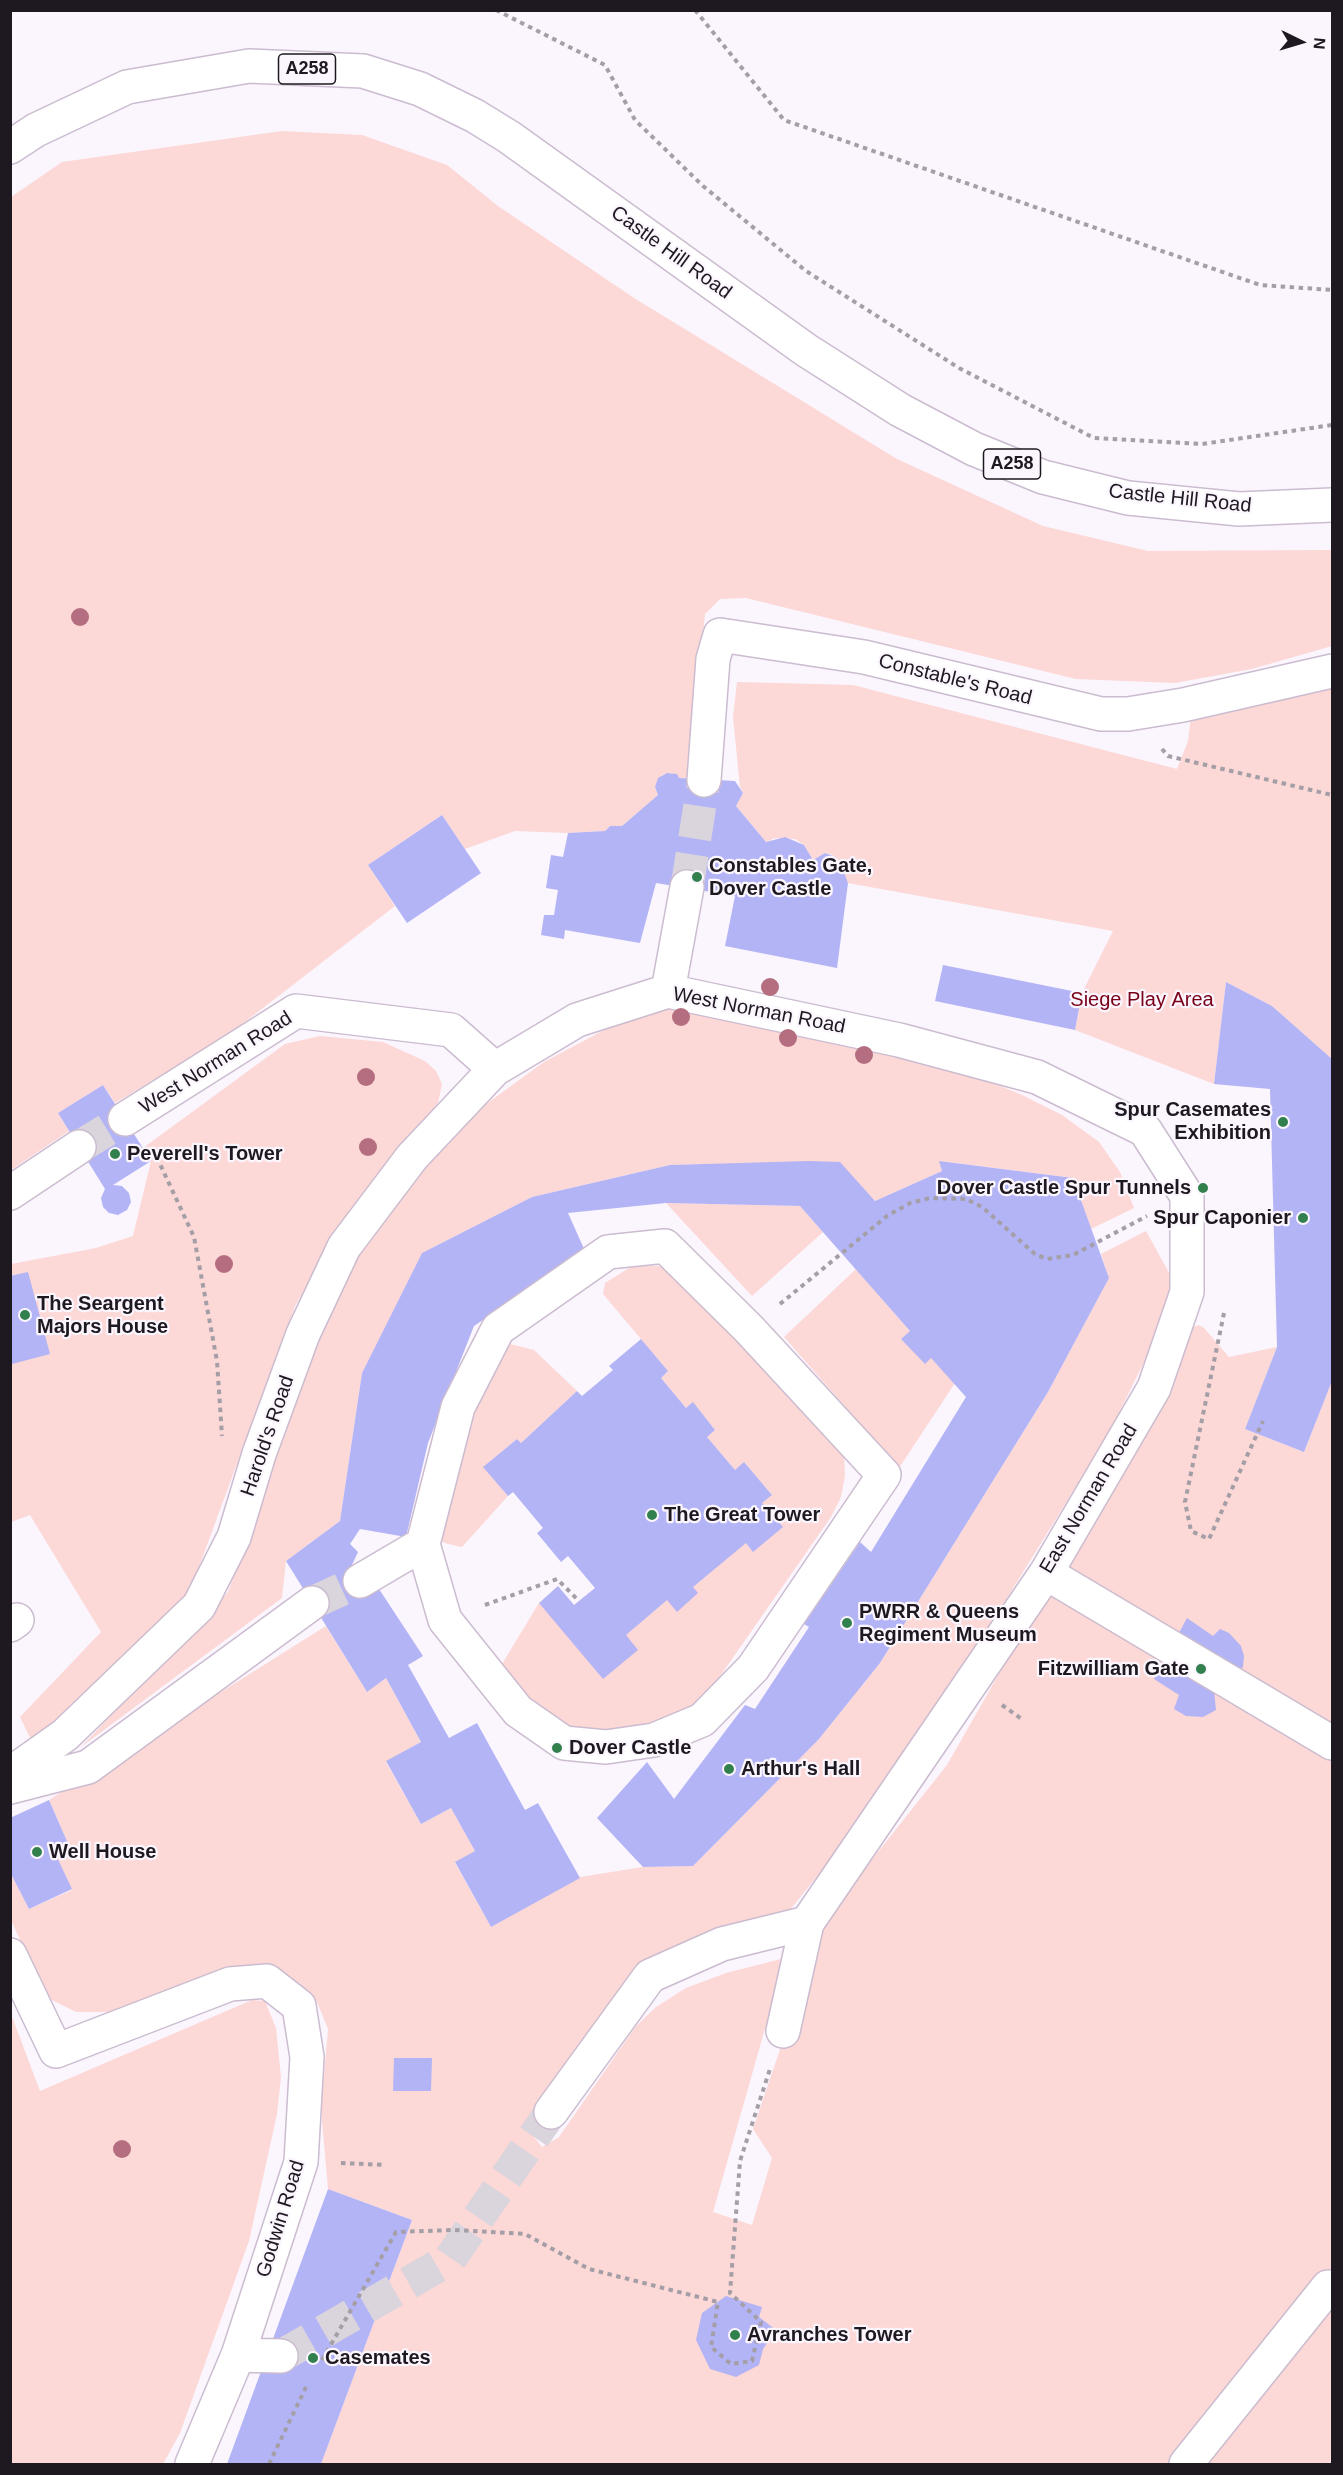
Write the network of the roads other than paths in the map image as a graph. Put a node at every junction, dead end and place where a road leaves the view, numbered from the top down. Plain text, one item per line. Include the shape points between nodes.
1 (10, 147) edge
2 (1332, 505) edge
3 (1332, 671) edge
4 (704, 780) tunnel mouth
5 (687, 887) tunnel mouth
6 (668, 991) junction
7 (495, 1069) junction
8 (128, 1117) tunnel mouth
9 (79, 1147) tunnel mouth
10 (10, 1193) edge
11 (1187, 1196) joint
12 (423, 1544) junction
13 (1046, 1573) junction
14 (360, 1581) tunnel mouth
15 (312, 1604) tunnel mouth
16 (1332, 1743) edge
17 (10, 1774) edge
18 (10, 1787) edge
19 (807, 1923) junction
20 (10, 1955) edge
21 (783, 2031) road end
22 (551, 2112) tunnel mouth
23 (1332, 2287) edge
24 (238, 2355) junction
25 (281, 2356) tunnel mouth
26 (192, 2464) edge
27 (1185, 2464) edge

1 - 2 main road, Castle Hill Road / A258 via 36,130 127,87 249,66 363,71 420,89 509,137 806,350 900,410 974,449 1043,477 1128,498 1239,509
3 - 4 main road, Constable's Road via 1183,705 1101,714 864,657 720,635 713,659
5 - 6 main road
6 - 7 main road, West Norman Road via 577,1020
6 - 11 main road, West Norman Road via 899,1040 1036,1077 1145,1130
7 - 8 main road, West Norman Road via 451,1029 296,1011
7 - 17 main road, Harold's Road via 412,1157 344,1248 303,1334 234,1537 199,1606 65,1735
9 - 10 main road
11 - 13 main road, East Norman Road via 1187,1292 1154,1388
12 - 12 main road via 458,1407 498,1329 608,1252 665,1246 749,1329 884,1474 753,1668 702,1719 654,1740 606,1747 564,1743 518,1711 445,1620
12 - 14 main road
13 - 16 main road
13 - 19 main road, East Norman Road
15 - 18 main road via 88,1767
19 - 21 main road, East Norman Road
19 - 22 main road via 722,1944 650,1976
20 - 24 main road, Godwin Road via 56,2051 230,1984 267,1981 298,2006 307,2057 301,2162
23 - 27 main road via 1328,2287
24 - 25 main road
24 - 26 main road, Godwin Road

